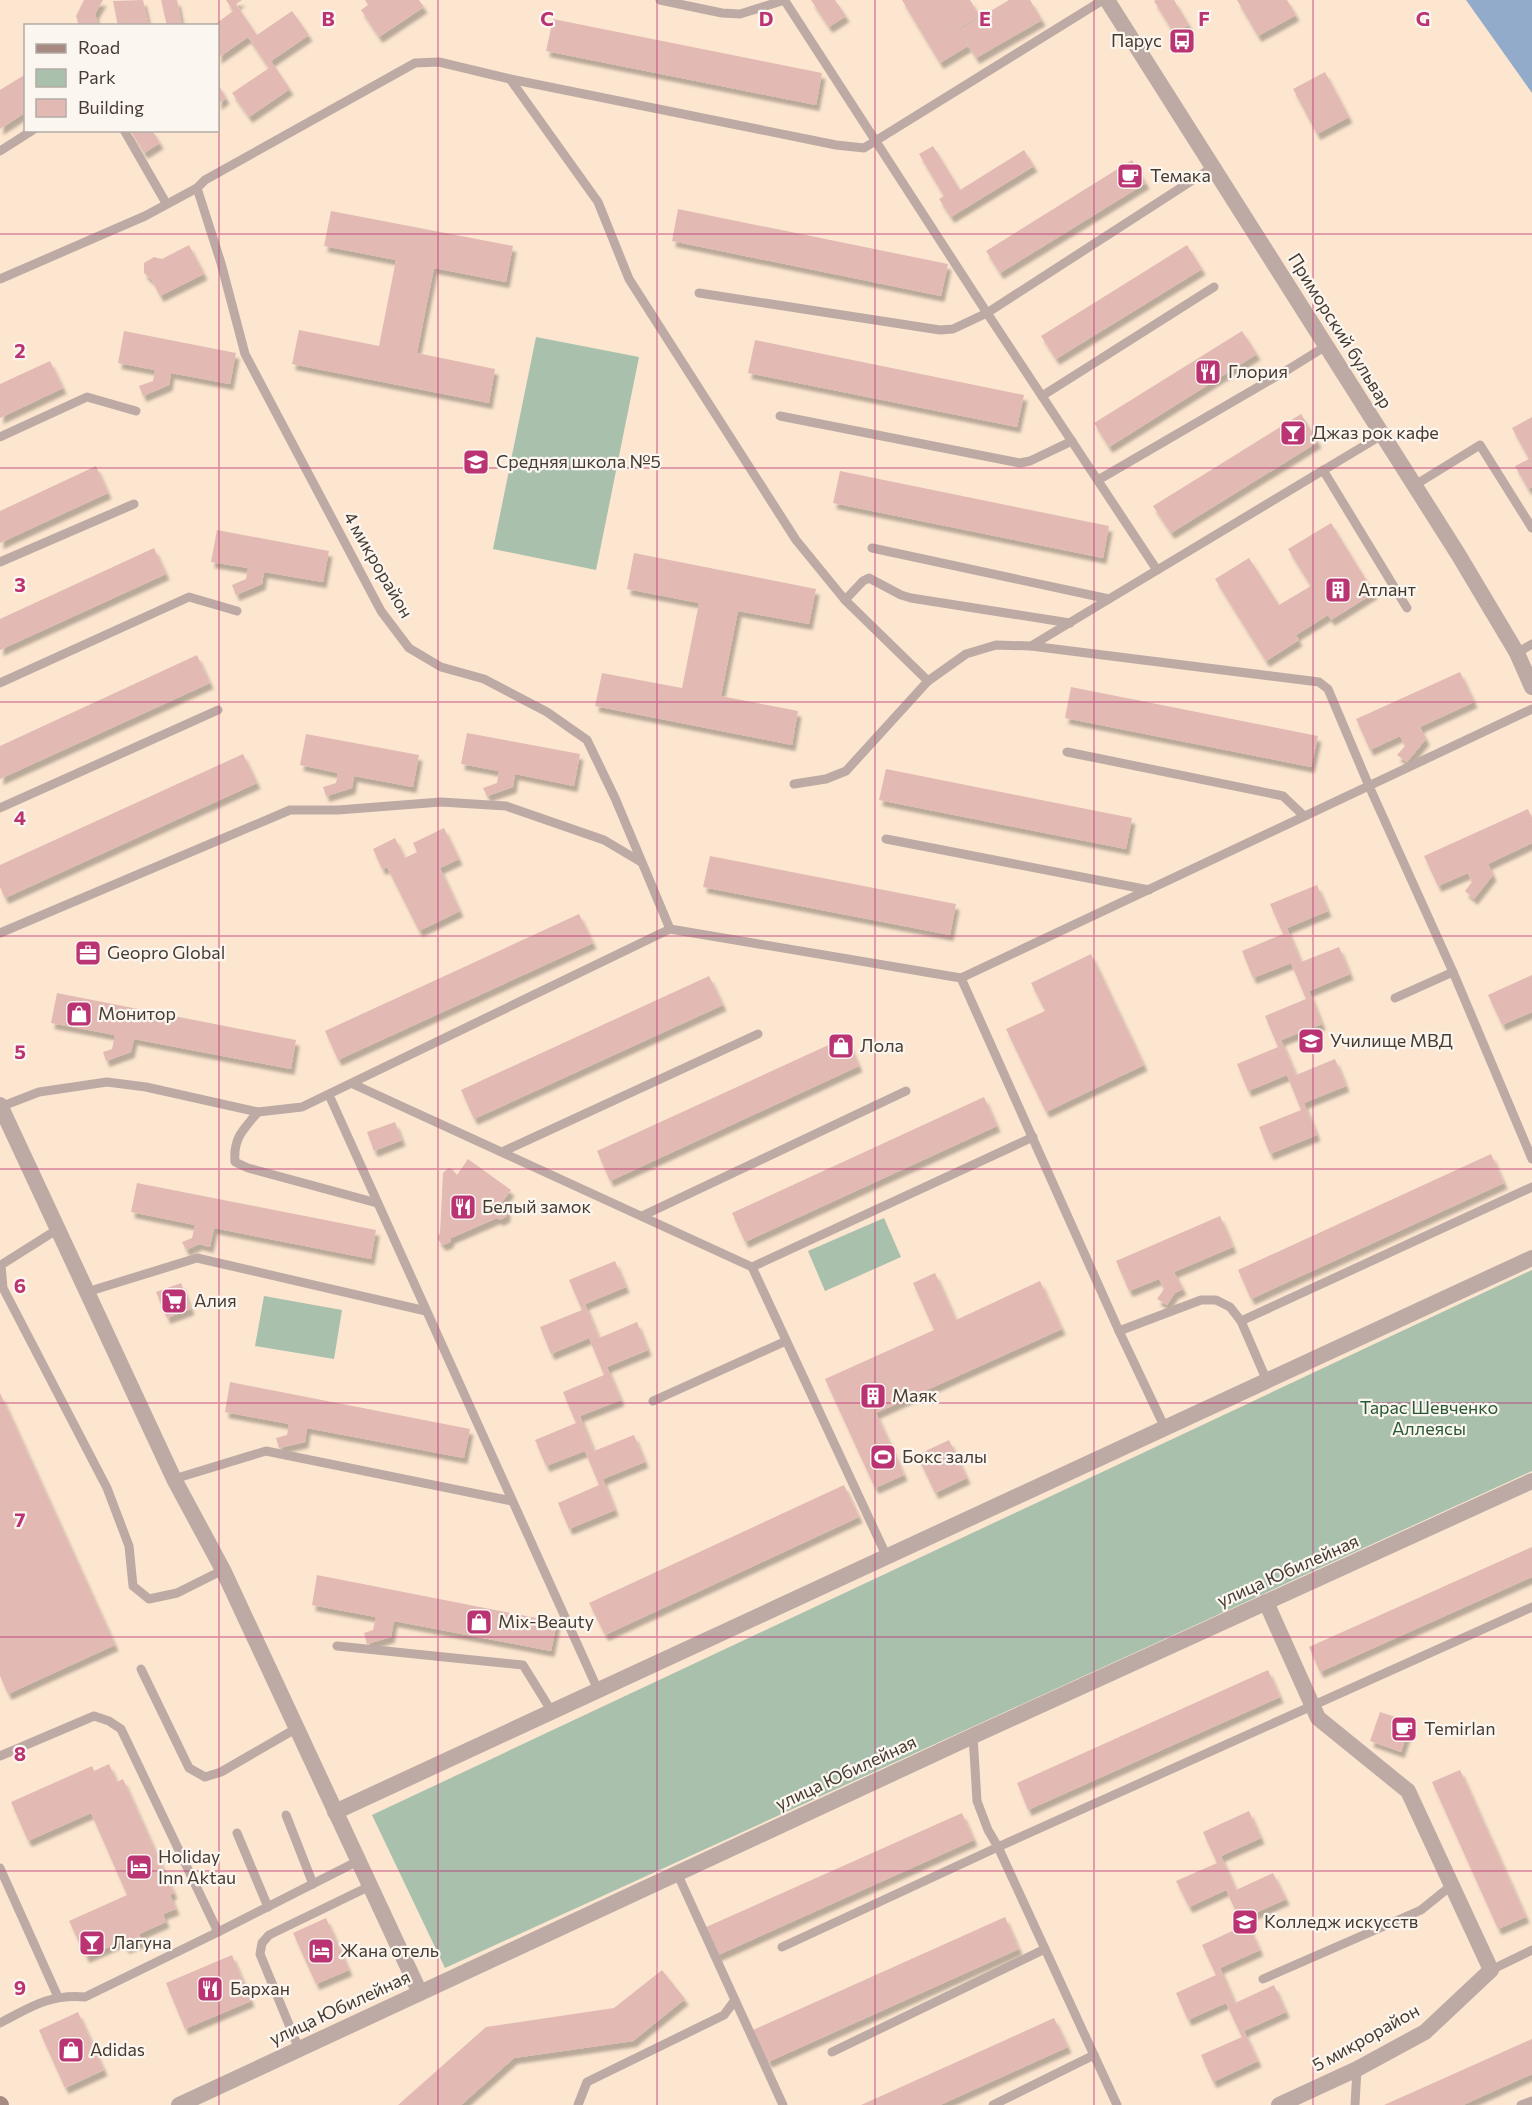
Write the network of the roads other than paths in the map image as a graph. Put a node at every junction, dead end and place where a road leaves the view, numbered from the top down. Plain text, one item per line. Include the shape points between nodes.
1 (660, 0) edge
2 (785, 0) edge
3 (1105, 0) edge
4 (510, 79) junction
5 (30, 132) edge
6 (125, 132) edge
7 (876, 141) junction
8 (0, 151) edge
9 (1213, 168) junction
10 (197, 188) junction
11 (166, 203) junction
12 (0, 279) edge
13 (1214, 287) dead end
14 (699, 293) dead end
15 (987, 313) junction
16 (1326, 346) junction
17 (1042, 396) junction
18 (136, 411) dead end
19 (780, 416) dead end
20 (1382, 435) junction
21 (0, 437) edge
22 (1072, 441) junction
23 (1323, 470) junction
24 (1098, 480) junction
25 (1415, 485) junction
26 (134, 504) dead end
27 (1532, 528) edge
28 (872, 548) dead end
29 (0, 562) edge
30 (1157, 570) junction
31 (1109, 599) junction
32 (845, 600) junction
33 (1407, 608) dead end
34 (237, 611) dead end
35 (1070, 623) junction
36 (1532, 644) edge
37 (1030, 646) junction
38 (1517, 653) junction
39 (928, 681) junction
40 (0, 684) edge
41 (1532, 687) edge
42 (1532, 709) edge
43 (218, 711) dead end
44 (1067, 752) dead end
45 (794, 784) dead end
46 (1369, 786) junction
47 (0, 808) edge
48 (1304, 816) junction
49 (886, 839) dead end
50 (641, 862) junction
51 (1149, 890) junction
52 (670, 929) junction
53 (0, 933) edge
54 (1453, 972) junction
55 (961, 978) junction
56 (1395, 998) dead end
57 (758, 1034) dead end
58 (352, 1084) junction
59 (906, 1091) dead end
60 (329, 1095) junction
61 (0, 1107) edge
62 (258, 1112) junction
63 (1033, 1137) junction
64 (502, 1152) junction
65 (1532, 1158) edge
66 (1532, 1187) edge
67 (377, 1203) junction
68 (642, 1216) junction
69 (58, 1229) junction
70 (1532, 1258) edge
71 (752, 1267) junction
72 (87, 1292) junction
73 (426, 1311) junction
74 (1241, 1321) junction
75 (1119, 1331) junction
76 (786, 1341) junction
77 (1267, 1381) junction
78 (653, 1401) dead end
79 (1165, 1428) junction
80 (174, 1479) junction
81 (1532, 1481) edge
82 (512, 1501) junction
83 (887, 1557) junction
84 (223, 1570) junction
85 (1266, 1602) junction
86 (1532, 1607) edge
87 (336, 1646) dead end
88 (141, 1669) dead end
89 (598, 1690) junction
90 (1313, 1707) junction
91 (552, 1712) junction
92 (297, 1728) junction
93 (973, 1736) junction
94 (0, 1756) edge
95 (335, 1812) junction
96 (286, 1815) dead end
97 (237, 1833) dead end
98 (998, 1847) junction
99 (358, 1861) junction
100 (0, 1868) edge
101 (677, 1874) junction
102 (313, 1884) junction
103 (370, 1886) junction
104 (1452, 1886) junction
105 (268, 1907) junction
106 (218, 1932) junction
107 (782, 1947) dead end
108 (1045, 1949) junction
109 (1532, 1950) edge
110 (1491, 1970) junction
111 (1263, 1979) dead end
112 (420, 1993) junction
113 (58, 1998) junction
114 (735, 2000) junction
115 (0, 2023) edge
116 (299, 2049) junction
117 (832, 2052) dead end
118 (1094, 2055) junction
119 (1358, 2069) junction
120 (1532, 2101) edge
121 (179, 2105) edge
122 (578, 2105) edge
123 (783, 2105) edge
124 (993, 2105) edge
125 (1117, 2105) edge
126 (1279, 2105) edge
127 (1355, 2105) edge
128 (1521, 2105) edge

1 - 2 lane via 740,14
2 - 7 lane
3 - 7 lane
3 - 9 street, Приморский бульвар
4 - 7 lane via 837,145 864,148
4 - 10 lane via 439,62 415,63
4 - 32 lane via 598,202 629,279 696,385 796,540
5 - 8 lane
6 - 11 lane
7 - 15 lane
9 - 15 lane
9 - 16 street, Приморский бульвар
10 - 11 lane
10 - 50 lane, 4 микрорайон via 244,354 381,611 409,648 441,667 484,679 547,712 586,740
11 - 12 lane via 146,216
13 - 17 lane
14 - 15 lane via 940,330 952,329
15 - 17 lane
16 - 20 street, Приморский бульвар
16 - 24 lane
17 - 22 lane
18 - 21 lane via 87,397
19 - 22 lane via 1020,463
20 - 23 lane
20 - 25 street, Приморский бульвар
22 - 24 lane
23 - 30 lane
23 - 33 lane
24 - 30 lane
25 - 27 lane via 1480,445
25 - 38 street, Приморский бульвар
26 - 29 lane
28 - 31 lane
30 - 31 lane
31 - 35 lane
32 - 35 lane via 869,578 901,596
32 - 39 lane
34 - 40 lane via 189,597
35 - 37 lane
36 - 38 lane
37 - 39 lane via 996,645 966,654
37 - 46 lane via 1319,682 1328,689
38 - 41 street, Приморский бульвар
39 - 45 lane via 846,771
42 - 46 lane
43 - 47 lane
44 - 48 lane via 1283,796
46 - 48 lane
46 - 54 lane
48 - 51 lane
49 - 51 lane
50 - 52 lane, 4 микрорайон
50 - 53 lane via 604,840 506,807 441,802 290,810
51 - 55 lane
52 - 55 lane
52 - 58 lane
54 - 56 lane
54 - 65 lane
55 - 63 lane
57 - 64 lane
58 - 60 lane
58 - 64 lane
59 - 68 lane
60 - 62 lane via 302,1107
60 - 67 lane
61 - 62 lane via 39,1092 107,1082
61 - 69 street
62 - 67 lane via 237,1137 235,1162
63 - 71 lane
63 - 75 lane
64 - 68 lane
66 - 74 lane
67 - 73 lane
68 - 71 lane
69 - 72 street
69 - 84 lane via 1,1265 3,1288 107,1488 129,1546 133,1586 149,1599 177,1593
70 - 77 street
71 - 76 lane
72 - 73 lane via 197,1258
72 - 80 street
73 - 82 lane
74 - 75 lane via 1230,1307 1216,1300 1201,1300
74 - 77 lane
75 - 79 lane
76 - 78 lane
76 - 83 lane
77 - 79 street
79 - 83 street
80 - 82 lane via 266,1451
80 - 84 street
81 - 85 street, улица Юбилейная
82 - 89 lane
83 - 89 street
84 - 92 street
85 - 90 street
85 - 93 street, улица Юбилейная
86 - 90 lane
87 - 91 lane via 523,1665
88 - 92 lane via 189,1767 205,1777 221,1772
89 - 91 street
90 - 98 lane
90 - 104 street via 1318,1718 1408,1791
91 - 95 street
92 - 95 street
93 - 98 lane via 977,1801
93 - 101 street, улица Юбилейная
94 - 106 lane via 94,1716 121,1729
95 - 99 street
96 - 102 lane
97 - 105 lane
98 - 107 lane
98 - 108 lane
99 - 102 lane
99 - 103 street
100 - 113 lane
101 - 112 street, улица Юбилейная
101 - 114 lane
102 - 105 lane
103 - 112 street
103 - 116 lane via 269,1935 262,1943 260,1954
104 - 110 street
104 - 111 lane via 1421,1910
105 - 106 lane
106 - 113 lane via 85,1997
108 - 117 lane
108 - 118 lane
109 - 110 lane
110 - 119 street, 5 микрорайон via 1425,2031
112 - 116 street, улица Юбилейная
113 - 115 lane via 48,1999
114 - 122 lane via 724,2015 587,2082
114 - 123 lane
116 - 121 street, улица Юбилейная
118 - 124 lane
118 - 125 lane
119 - 126 street, 5 микрорайон
119 - 127 lane
120 - 128 lane

